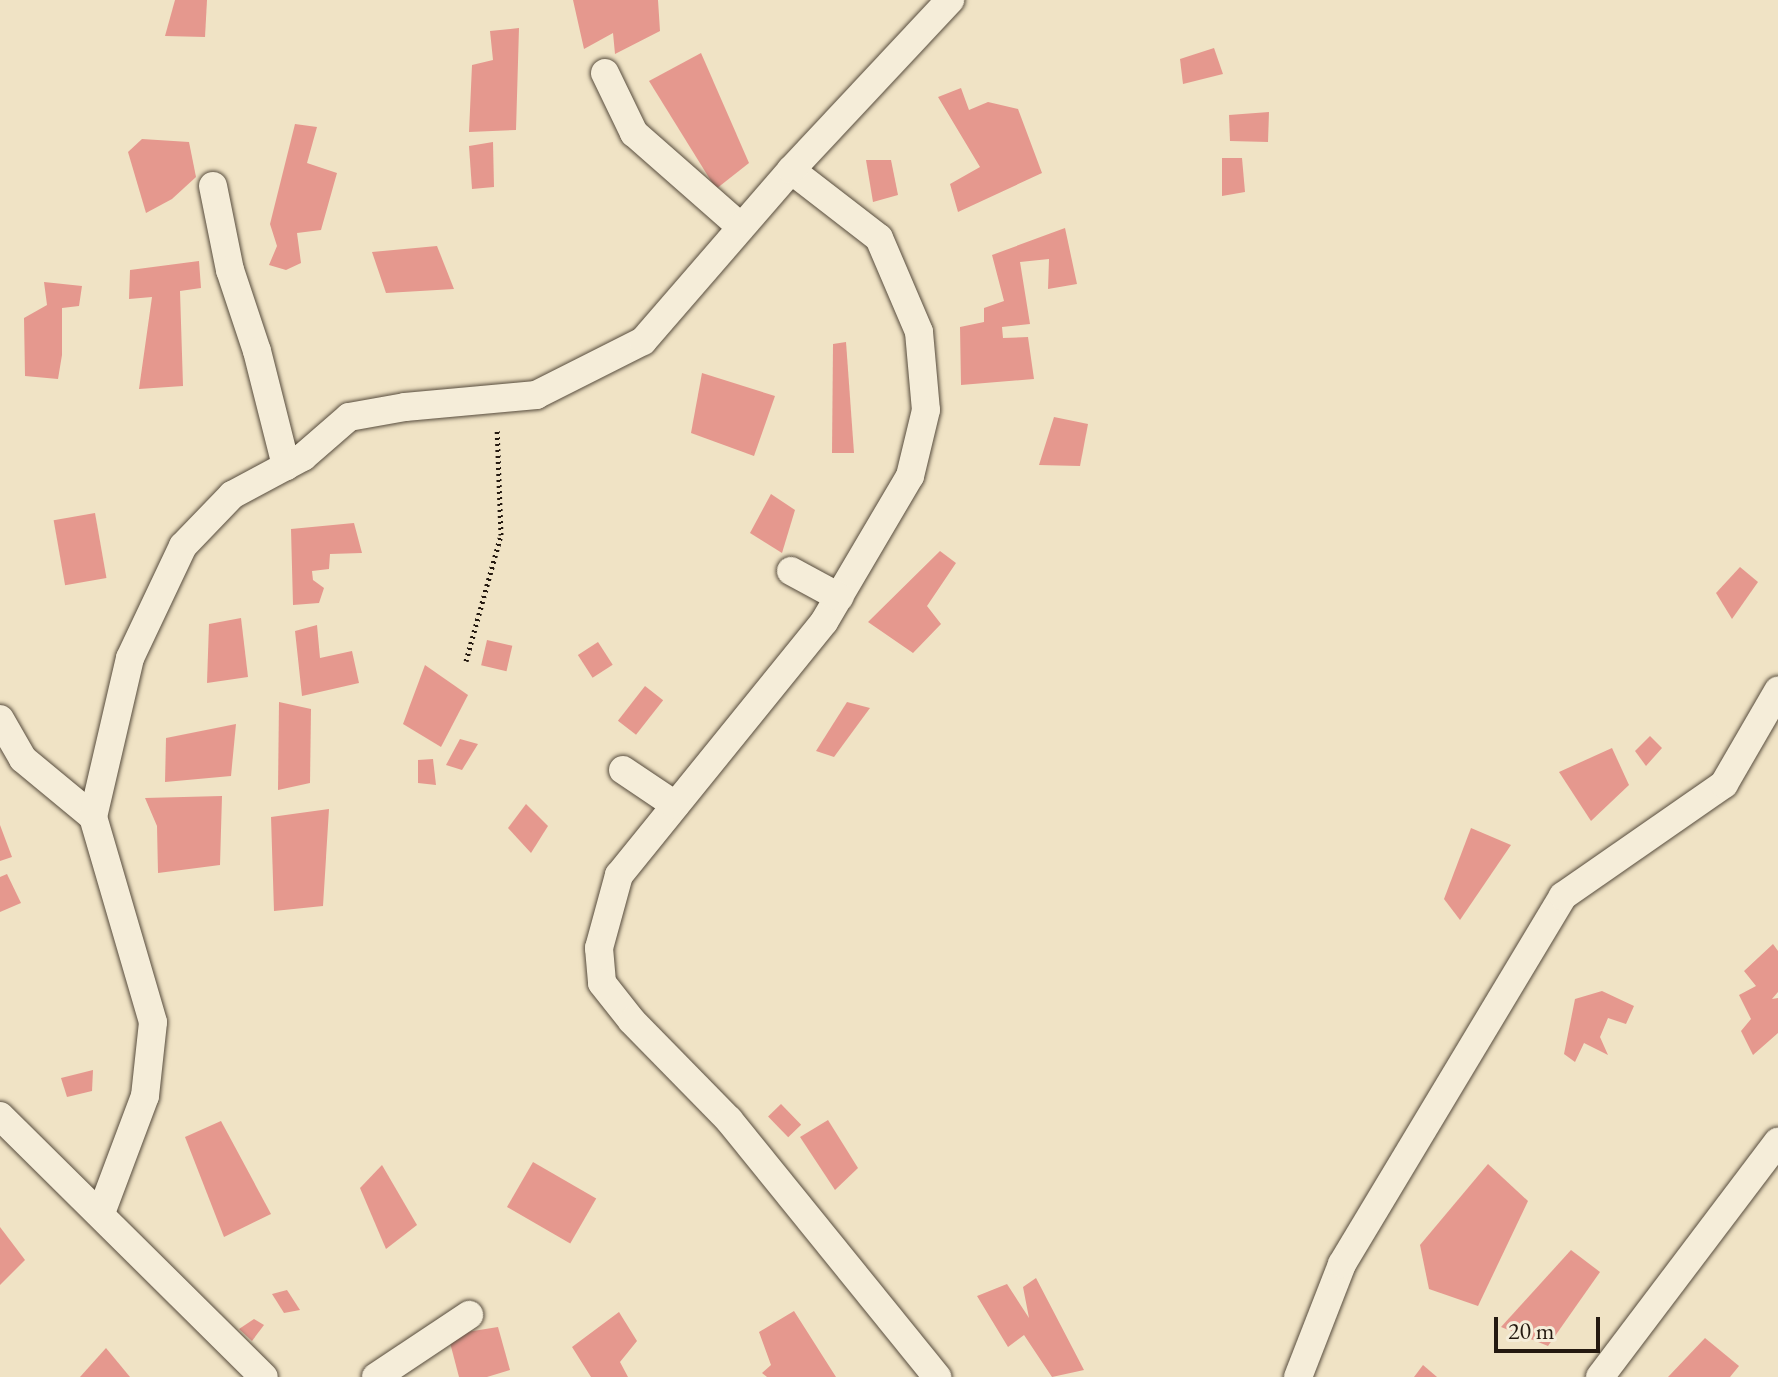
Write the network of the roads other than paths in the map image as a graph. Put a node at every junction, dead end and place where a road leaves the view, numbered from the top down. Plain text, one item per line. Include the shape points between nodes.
1 (950, 0) edge
2 (605, 73) dead end
3 (791, 170) junction
4 (213, 186) dead end
5 (741, 227) junction
6 (286, 466) junction
7 (791, 571) dead end
8 (839, 597) junction
9 (1778, 691) edge
10 (0, 719) edge
11 (623, 770) dead end
12 (675, 805) junction
13 (93, 817) junction
14 (1, 1117) edge
15 (1778, 1142) edge
16 (101, 1213) junction
17 (469, 1315) dead end
18 (264, 1377) edge
19 (376, 1377) edge
20 (937, 1377) edge
21 (1298, 1377) edge
22 (1600, 1377) edge

1 - 3 street
2 - 5 street via 634,133
3 - 5 street
3 - 8 street via 879,238 919,332 926,410 910,476
4 - 6 street via 230,270
5 - 6 street via 643,341 536,395 349,417
6 - 13 street via 232,495 183,546 130,658
7 - 8 street
8 - 12 street
9 - 21 street via 1724,784 1563,896 1342,1264
10 - 13 street via 23,759
11 - 12 street
12 - 20 street via 619,875 599,948 602,983 729,1120
13 - 16 street via 153,1022 145,1096
14 - 16 street
15 - 22 street
16 - 18 street
17 - 19 street

